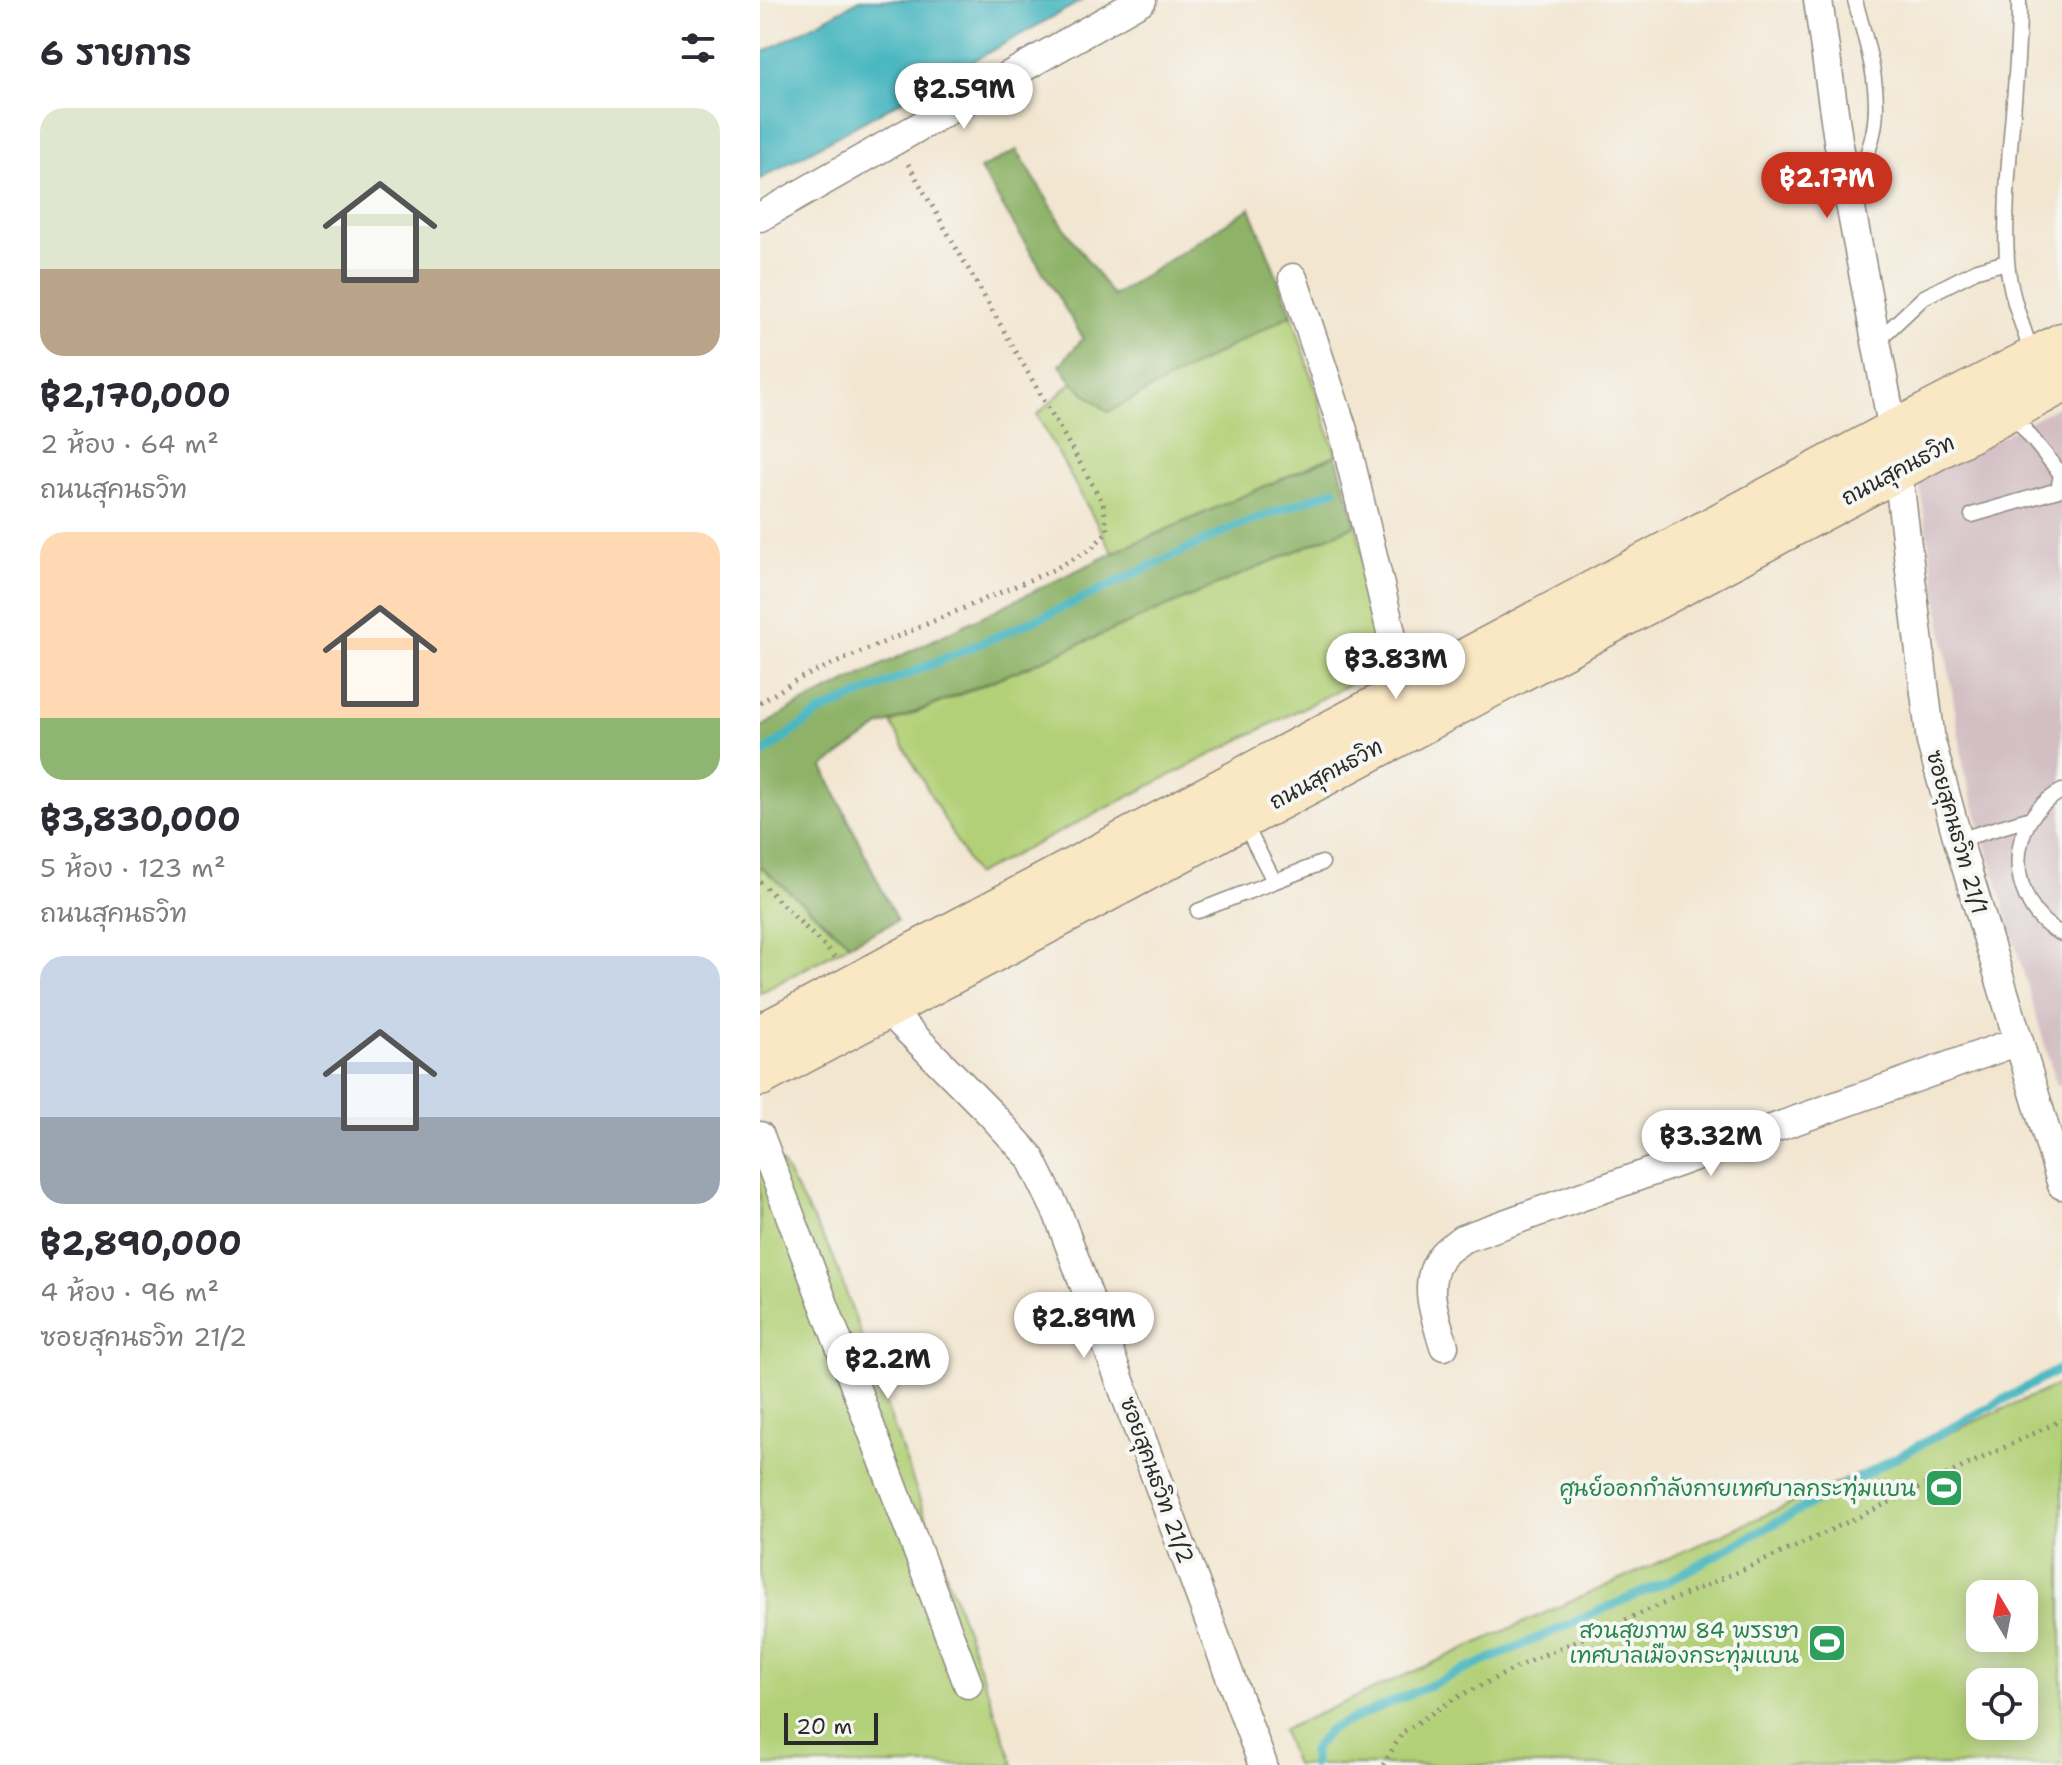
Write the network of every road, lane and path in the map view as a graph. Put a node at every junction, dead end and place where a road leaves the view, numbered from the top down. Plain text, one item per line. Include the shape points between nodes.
1 (1142, 0) edge
2 (1818, 0) edge
3 (1855, 0) edge
4 (2019, 0) edge
5 (885, 146) junction
6 (1850, 204) junction
7 (760, 217) edge
8 (2007, 262) junction
9 (1293, 278) dead end
10 (1876, 342) junction
11 (2048, 370) edge
12 (2009, 410) junction
13 (1893, 431) junction
14 (1897, 470) junction
15 (1972, 515) dead end
16 (1405, 691) junction
17 (760, 703) edge
18 (2062, 791) edge
19 (2031, 818) junction
20 (1242, 819) junction
21 (1958, 840) junction
22 (1322, 863) dead end
23 (1274, 881) junction
24 (760, 882) edge
25 (1198, 911) dead end
26 (2062, 934) edge
27 (873, 996) junction
28 (760, 1035) edge
29 (2019, 1041) junction
30 (760, 1076) edge
31 (760, 1136) edge
32 (2062, 1185) edge
33 (1444, 1346) dead end
34 (2062, 1420) edge
35 (968, 1684) dead end
36 (1263, 1765) edge
37 (1383, 1765) edge

1 - 5 street
2 - 6 street, ซอยสุคนธวิท 21/1
3 - 6 lane via 1877,99 1873,133
4 - 8 lane
5 - 7 street
5 - 17 path via 916,177 1103,503 1108,531 1090,550 1053,570 798,679
6 - 10 street, ซอยสุคนธวิท 21/1
8 - 10 lane via 1977,270 1924,297
8 - 11 lane via 2018,312
9 - 16 street via 1343,430
10 - 13 street, ซอยสุคนธวิท 21/1
11 - 12 main road, ถนนสุคนธวิท
11 - 13 main road, ถนนสุคนธวิท
12 - 14 main road, ถนนสุคนธวิท
12 - 15 lane via 2061,474 2058,490
13 - 14 street, ซอยสุคนธวิท 21/1
13 - 16 main road, ถนนสุคนธวิท
14 - 20 main road, ถนนสุคนธวิท
14 - 21 street, ซอยสุคนธวิท 21/1 via 1931,742
16 - 27 main road, ถนนสุคนธวิท
18 - 19 lane
19 - 21 lane
19 - 26 lane via 2020,841 2017,866 2023,891 2035,913
20 - 23 lane
20 - 27 main road, ถนนสุคนธวิท
21 - 29 street, ซอยสุคนธวิท 21/1
22 - 23 lane
23 - 25 lane
24 - 27 path
27 - 28 main road, ถนนสุคนธวิท
27 - 30 main road, ถนนสุคนธวิท
27 - 36 street, ซอยสุคนธวิท 21/2 via 1030,1157 1058,1214
29 - 32 street, ซอยสุคนธวิท 21/1
29 - 33 street via 1462,1239 1439,1257 1432,1277 1432,1305
31 - 35 street
34 - 37 path via 1795,1547 1454,1699 1403,1732

